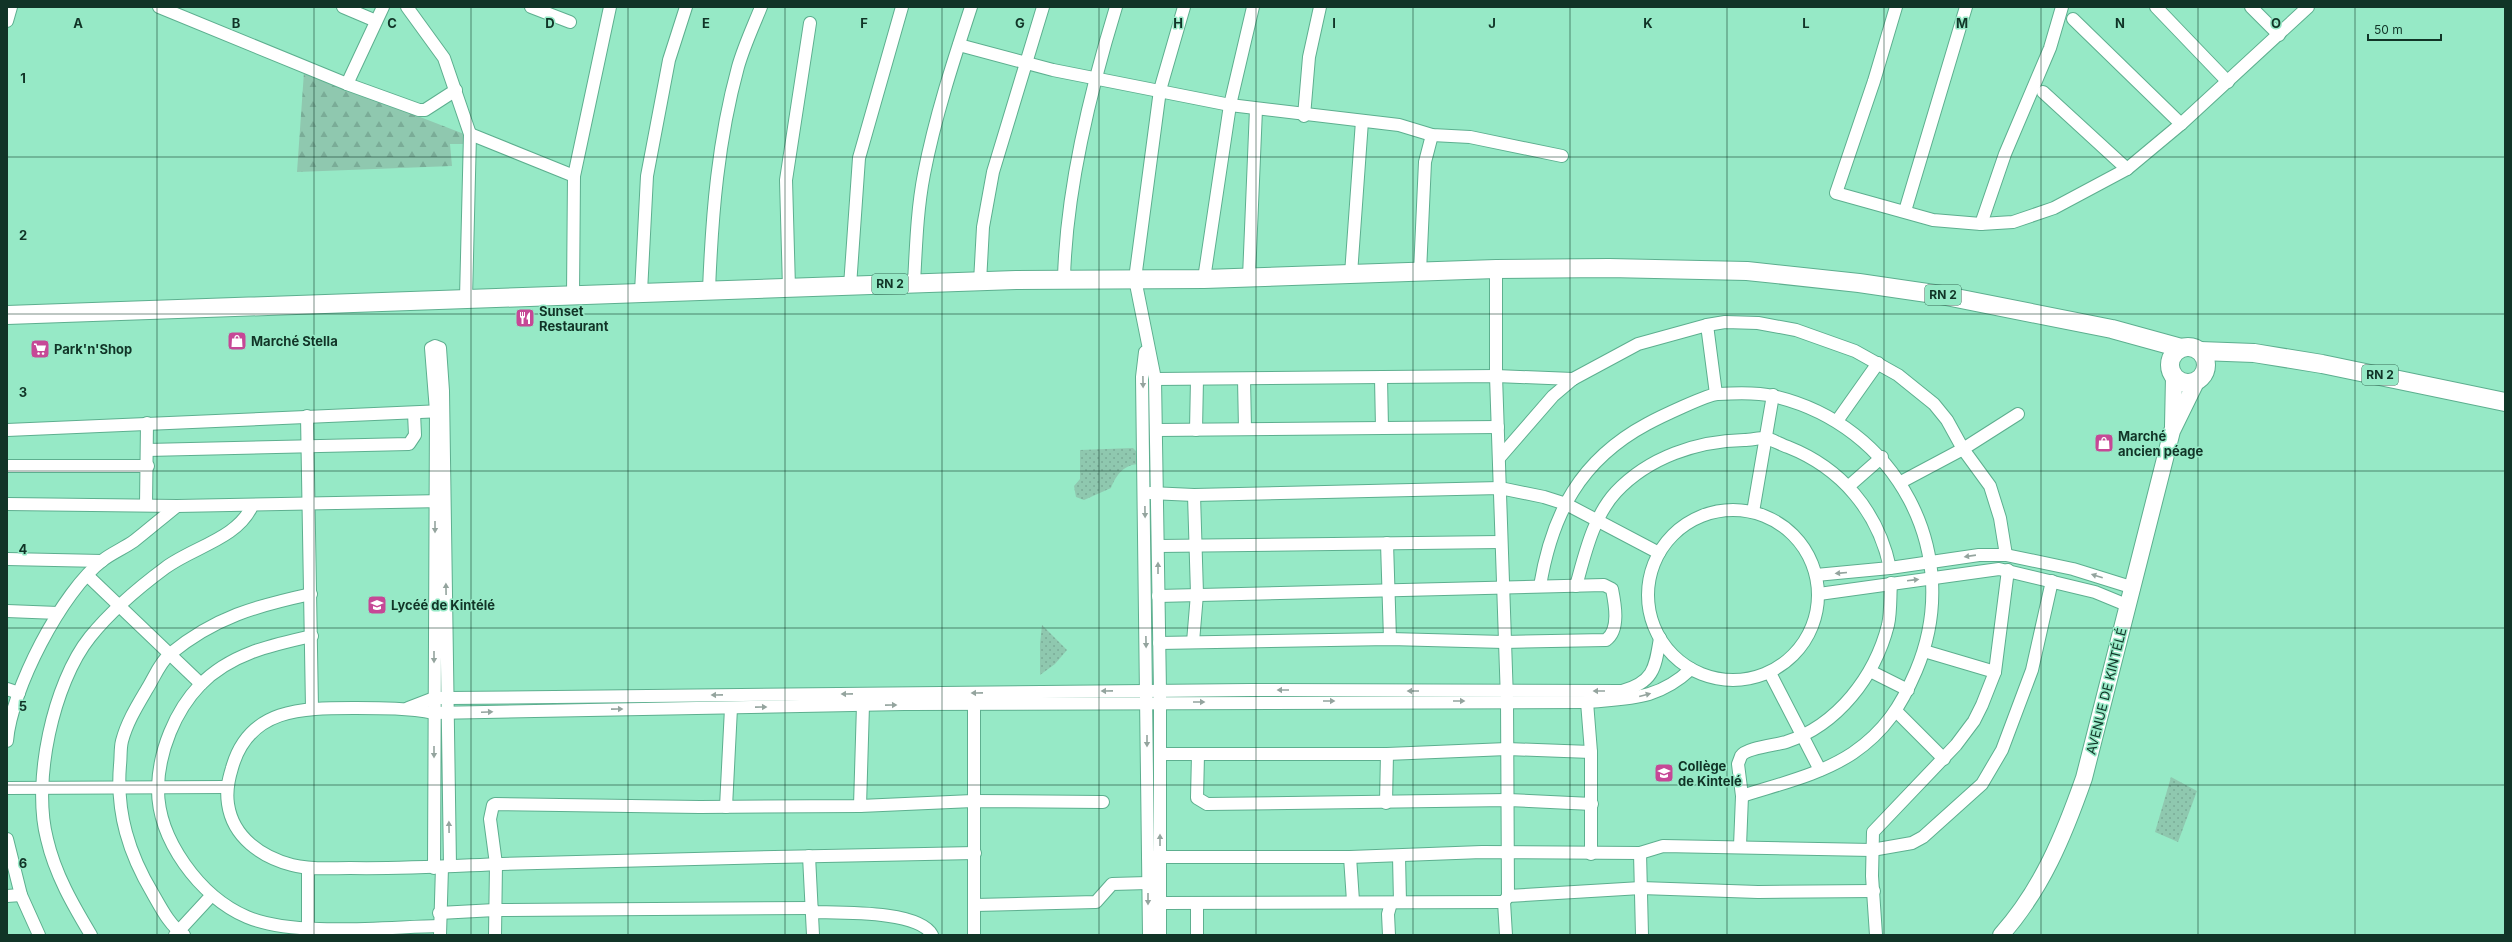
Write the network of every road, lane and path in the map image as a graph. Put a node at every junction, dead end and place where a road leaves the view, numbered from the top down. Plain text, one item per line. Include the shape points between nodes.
1 (11, 7) edge
2 (159, 7) edge
3 (343, 7) edge
4 (383, 7) edge
5 (408, 7) edge
6 (531, 7) edge
7 (610, 7) edge
8 (686, 7) edge
9 (761, 7) edge
10 (902, 7) edge
11 (971, 7) edge
12 (1043, 7) edge
13 (1116, 7) edge
14 (1184, 7) edge
15 (1253, 7) edge
16 (1320, 7) edge
17 (1896, 7) edge
18 (1966, 7) edge
19 (2062, 7) edge
20 (2156, 7) edge
21 (2251, 7) edge
22 (2308, 7) edge
23 (2073, 19) dead end
24 (7, 21) edge
25 (376, 21) junction
26 (570, 22) dead end
27 (810, 23) dead end
28 (2279, 35) junction
29 (959, 45) junction
30 (1026, 63) junction
31 (1095, 77) junction
32 (2228, 82) junction
33 (347, 84) junction
34 (456, 90) junction
35 (1160, 90) junction
36 (2043, 92) dead end
37 (1230, 105) junction
38 (1256, 109) junction
39 (1304, 116) junction
40 (1362, 121) junction
41 (2181, 124) junction
42 (470, 134) junction
43 (1432, 134) junction
44 (1562, 156) dead end
45 (2127, 169) junction
46 (574, 176) junction
47 (1905, 211) junction
48 (1981, 224) junction
49 (1496, 269) junction
50 (1420, 272) junction
51 (1351, 274) junction
52 (1249, 278) junction
53 (1064, 279) junction
54 (1135, 279) junction
55 (1204, 279) junction
56 (980, 282) junction
57 (914, 283) junction
58 (850, 286) junction
59 (789, 288) junction
60 (709, 290) junction
61 (641, 292) junction
62 (573, 295) junction
63 (466, 298) junction
64 (7, 315) edge
65 (1707, 324) junction
66 (1146, 343) junction
67 (2176, 353) junction
68 (2203, 358) junction
69 (1878, 363) junction
70 (1496, 376) junction
71 (2174, 377) junction
72 (1381, 378) junction
73 (1196, 379) junction
74 (1244, 379) junction
75 (1573, 379) junction
76 (1155, 380) junction
77 (2196, 382) junction
78 (1716, 394) junction
79 (1772, 396) junction
80 (2505, 402) edge
81 (414, 412) junction
82 (2018, 414) dead end
83 (307, 416) junction
84 (1837, 421) junction
85 (147, 423) junction
86 (1498, 426) junction
87 (1382, 428) junction
88 (7, 430) edge
89 (1157, 430) junction
90 (1196, 430) junction
91 (1245, 430) junction
92 (2172, 431) junction
93 (1765, 438) junction
94 (307, 447) junction
95 (1963, 449) junction
96 (147, 450) junction
97 (1500, 457) junction
98 (1882, 457) junction
99 (7, 466) edge
100 (148, 466) junction
101 (1901, 482) junction
102 (1849, 486) junction
103 (1500, 488) junction
104 (1144, 492) junction
105 (1157, 494) junction
106 (1194, 494) junction
107 (440, 501) junction
108 (7, 504) edge
109 (309, 504) junction
110 (1566, 504) junction
111 (146, 505) junction
112 (177, 506) junction
113 (252, 506) junction
114 (1753, 512) junction
115 (1598, 521) junction
116 (1501, 542) junction
117 (1387, 543) junction
118 (1195, 545) junction
119 (1158, 546) junction
120 (1659, 554) junction
121 (2006, 555) junction
122 (7, 559) edge
123 (102, 561) junction
124 (1930, 562) junction
125 (1890, 568) junction
126 (2008, 570) junction
127 (1816, 575) junction
128 (88, 576) junction
129 (1931, 578) junction
130 (2052, 581) junction
131 (1891, 583) junction
132 (1540, 586) junction
133 (1576, 586) junction
134 (2134, 588) junction
135 (1502, 589) junction
136 (1389, 590) junction
137 (311, 594) junction
138 (1197, 594) junction
139 (1819, 594) junction
140 (1158, 596) junction
141 (120, 605) junction
142 (2129, 606) junction
143 (7, 611) edge
144 (58, 613) junction
145 (312, 636) junction
146 (1390, 638) junction
147 (1660, 638) junction
148 (1193, 642) junction
149 (1504, 642) junction
150 (1159, 643) junction
151 (1924, 651) junction
152 (169, 655) junction
153 (1691, 669) junction
154 (1870, 671) junction
155 (1994, 672) junction
156 (1770, 673) junction
157 (201, 684) junction
158 (7, 689) edge
159 (1908, 690) junction
160 (19, 693) junction
161 (1147, 696) junction
162 (1507, 696) junction
163 (1160, 697) junction
164 (434, 698) junction
165 (448, 698) junction
166 (1587, 702) junction
167 (974, 704) junction
168 (863, 705) junction
169 (312, 708) junction
170 (408, 708) junction
171 (731, 708) junction
172 (1897, 712) junction
173 (434, 713) junction
174 (448, 713) junction
175 (1802, 736) junction
176 (7, 741) edge
177 (1507, 749) junction
178 (1591, 752) junction
179 (1160, 754) junction
180 (1387, 754) junction
181 (1198, 755) junction
182 (1944, 759) junction
183 (1820, 770) junction
184 (118, 787) junction
185 (158, 787) junction
186 (226, 787) junction
187 (7, 788) edge
188 (42, 788) junction
189 (1742, 796) junction
190 (1508, 800) junction
191 (973, 801) junction
192 (1103, 802) dead end
193 (1386, 803) junction
194 (1592, 804) junction
195 (860, 806) junction
196 (726, 807) junction
197 (7, 839) edge
198 (1740, 846) junction
199 (1872, 850) junction
200 (975, 853) junction
201 (1506, 853) junction
202 (1640, 853) junction
203 (1591, 854) junction
204 (809, 856) junction
205 (1399, 856) junction
206 (1154, 857) junction
207 (1350, 857) junction
208 (496, 864) junction
209 (442, 867) junction
210 (308, 868) junction
211 (1148, 883) junction
212 (1641, 888) junction
213 (1874, 891) junction
214 (20, 895) junction
215 (7, 896) edge
216 (211, 896) junction
217 (1506, 899) junction
218 (1353, 901) junction
219 (1395, 902) junction
220 (1160, 903) junction
221 (1197, 903) junction
222 (975, 905) junction
223 (495, 910) junction
224 (812, 910) junction
225 (439, 913) junction
226 (439, 931) edge
227 (308, 932) edge
228 (179, 934) edge
229 (39, 935) edge
230 (91, 935) edge
231 (495, 935) edge
232 (813, 935) edge
233 (932, 935) edge
234 (974, 935) edge
235 (1149, 935) edge
236 (1160, 935) edge
237 (1197, 935) edge
238 (1389, 935) edge
239 (1506, 935) edge
240 (1642, 935) edge
241 (1876, 935) edge
242 (2001, 935) edge

1 - 24 street
2 - 33 street
3 - 25 street
4 - 25 street
5 - 34 street via 444,58
6 - 26 street
7 - 46 street
8 - 61 street via 669,60 647,176
9 - 60 street via 738,65 724,123 713,201
10 - 58 street via 859,158
11 - 29 street
12 - 30 street
13 - 31 street
14 - 35 street
15 - 37 street
16 - 39 street via 1309,58
17 - 47 street via 1836,193
18 - 47 street
19 - 48 street via 2050,48 2005,154
20 - 32 street
21 - 28 street
22 - 28 street
23 - 41 street
25 - 33 street
27 - 59 street via 786,180
28 - 32 street
29 - 30 street
29 - 57 street via 924,175
30 - 31 street
30 - 56 street via 993,172 983,227
31 - 35 street
31 - 53 street via 1065,236
32 - 41 street
33 - 34 street via 419,110 425,110
34 - 42 street
35 - 37 street
35 - 54 street
36 - 45 street
37 - 38 street
37 - 55 street
38 - 39 street
38 - 52 street
39 - 40 street
40 - 43 street via 1399,125
40 - 51 street
41 - 45 street
42 - 46 street
42 - 63 street
43 - 44 street via 1470,137
43 - 50 street via 1425,162
45 - 48 street via 2054,208 2012,222
46 - 62 street
47 - 48 street via 1933,220
49 - 50 highway, RN 2
49 - 67 highway, RN 2 via 1747,270 1859,283 1941,295 2112,329
49 - 70 street
50 - 51 highway, RN 2
51 - 52 highway, RN 2
52 - 55 highway, RN 2
53 - 54 highway, RN 2
53 - 56 highway, RN 2
54 - 55 highway, RN 2
54 - 66 street
56 - 57 highway, RN 2
57 - 58 highway, RN 2
58 - 59 highway, RN 2
59 - 60 highway, RN 2
60 - 61 highway, RN 2
61 - 62 highway, RN 2
62 - 63 highway, RN 2
63 - 64 highway, RN 2
65 - 69 street via 1758,323 1796,330 1838,343
65 - 75 street via 1638,344
65 - 78 street
66 - 76 street
66 -> 104 street via 1142,377
67 - 68 highway, RN 2 via 2191,347
67 - 71 highway via 2170,368
68 - 77 highway via 2203,375
68 - 80 highway, RN 2 via 2245,352 2352,369
69 - 84 street
69 - 95 street via 1898,375 1934,404 1947,420
70 - 72 street
70 - 75 street
70 - 86 street
71 - 77 highway via 2182,382
71 - 92 main road, AVENUE DE KINTÉLÉ
72 - 74 street
72 - 87 street
73 - 74 street
73 - 76 street
73 - 90 street
74 - 91 street
75 - 97 street via 1537,411
76 - 89 street
77 - 92 main road, AVENUE DE KINTÉLÉ
78 - 79 street
78 - 110 street via 1656,419 1627,435 1604,453 1585,474
79 - 84 street
79 - 93 street
81 - 83 street
81 - 94 street via 415,435 409,444
81 - 107 street via 439,411
82 - 95 street
83 - 85 street
83 - 94 street
84 - 98 street
85 - 88 street
85 - 96 street
86 - 87 street
86 - 97 street
87 - 91 street
89 - 90 street
89 - 105 street
90 - 91 street
92 - 134 main road, AVENUE DE KINTÉLÉ
93 - 102 street via 1800,452 1831,470
93 - 114 street
93 - 115 street via 1729,440 1691,447 1657,462 1643,469 1615,493
94 - 96 street
94 - 109 street
95 - 101 street
95 - 121 street via 1990,486 2000,518
96 - 100 street
97 - 103 street
98 - 101 street
98 - 102 street
99 - 100 street
100 - 111 street
101 - 124 street via 1917,514
102 - 125 street via 1867,513 1885,549
103 - 106 street
103 - 110 street
103 - 116 street
104 - 105 street
104 -> 161 street
105 - 106 street
105 - 119 street
106 - 118 street
107 - 109 street
107 -> 164 street
165 -> 107 street
108 - 111 street
109 - 113 street
109 - 137 street
110 - 115 street
110 - 132 street via 1555,523 1545,554
111 - 112 street
112 - 113 street
112 - 123 street via 133,541
113 - 141 street via 240,524 168,566
114 - 120 street via 1725,510 1699,517 1676,532
114 - 127 street via 1775,520 1793,535 1808,553
115 - 120 street
115 - 133 street
116 - 117 street
116 - 135 street
117 - 118 street
117 - 136 street
118 - 119 street
118 - 138 street
140 -> 119 street
120 - 147 street via 1649,581 1650,610
121 -> 124 street via 1978,555
134 -> 121 street via 2073,569
122 - 123 street
123 - 128 street
124 - 125 street
124 - 129 street
125 -> 127 street
126 - 129 street
126 - 130 street
126 - 155 street
127 - 139 street
128 - 141 street
128 - 144 street
131 -> 129 street
129 - 151 street via 1930,614
130 - 142 street via 2095,592
130 - 199 street via 2022,703 2002,750 1982,784 1923,838 1912,844
131 - 139 street
131 - 154 street via 1888,624
132 - 133 street
132 - 135 street
133 - 149 street via 1604,585 1612,589 1616,605 1613,633 1610,637 1606,640
134 - 142 main road, AVENUE DE KINTÉLÉ
135 - 136 street
135 - 149 street
136 - 138 street
136 - 146 street
137 - 145 street
137 - 152 street via 260,605 221,620
138 - 140 street
138 - 148 street
139 - 156 street via 1816,619 1806,641 1790,660
140 - 150 street
141 - 152 street
141 - 188 street via 90,638 66,681 45,753
142 - 242 main road, AVENUE DE KINTÉLÉ via 2084,778 2065,834 2030,896
143 - 144 street
144 - 160 street via 42,640
145 - 157 street via 264,647 241,656
145 - 169 street
146 - 148 street
146 - 149 street
147 - 153 street via 1670,652
147 -> 162 street via 1651,674 1637,687 1622,691
148 - 150 street
149 - 162 street
150 - 163 street
151 - 155 street
151 - 159 street
152 - 157 street
152 - 184 street via 132,715 122,742
153 - 156 street via 1721,680 1746,680
166 -> 153 street via 1634,698 1660,691 1676,684
154 - 159 street
154 - 175 street via 1859,689 1838,710
155 - 182 street via 1974,721
156 - 175 street
157 - 185 street via 178,716 166,742
158 - 160 street
159 - 172 street
160 - 176 street
161 - 163 street
161 -> 165 street
161 - 167 street
161 -> 206 street
162 - 163 street
162 - 166 street
162 - 177 street
163 - 179 street
164 - 165 street
164 - 170 street
164 - 173 street
165 - 174 street
166 - 178 street
168 -> 167 street
167 - 191 street
171 -> 168 street
168 - 195 street
169 - 170 street
169 - 186 street via 282,714 250,732 236,752
170 - 173 street
174 -> 171 street
171 - 196 street
172 - 182 street
172 - 183 street via 1853,753
173 - 174 street
173 -> 209 street
209 -> 174 street
175 - 183 street
175 - 189 street via 1743,753 1738,764
177 - 178 street
177 - 180 street
177 - 190 street
178 - 194 street
179 - 181 street
206 -> 179 street
180 - 181 street
180 - 193 street
181 - 193 street via 1196,798 1208,804
182 - 199 street via 1873,832
183 - 189 street
184 - 185 street
184 - 188 street
184 - 228 street via 122,822 128,843 150,890
185 - 186 street
185 - 216 street via 163,819 182,861
186 - 210 street via 228,807 239,831 252,847 268,857
187 - 188 street
188 - 230 street via 46,838 59,878
189 - 198 street
190 - 193 street
190 - 194 street
190 - 201 street
191 - 192 street
191 - 195 street
191 - 200 street
194 - 203 street
195 - 196 street
196 - 208 street via 495,804 492,805 490,819
197 - 214 street
198 - 199 street
198 - 202 street via 1663,846
199 - 213 street
200 - 204 street
200 - 222 street
201 - 203 street
201 - 205 street
201 - 217 street
202 - 203 street
202 - 212 street
204 - 208 street
204 - 224 street
205 - 207 street
205 - 219 street
206 - 207 street
206 - 211 street
206 - 220 street
207 - 218 street
208 - 209 street
208 - 223 street
209 - 210 street
209 - 225 street
210 - 227 street
211 - 222 street via 1112,884 1096,902
211 -> 235 street
212 - 213 street via 1758,892
212 - 217 street
212 - 240 street
213 - 241 street
214 - 215 street
214 - 229 street
216 - 227 street via 232,910 262,923
216 - 228 street
217 - 219 street
217 - 239 street
218 - 219 street
218 - 221 street
219 - 238 street via 1388,914
220 - 221 street
220 - 236 street
221 - 237 street
222 - 234 street
223 - 224 street
223 - 225 street
223 - 231 street
224 - 232 street
224 - 233 street via 915,921 929,929
225 - 226 street
226 - 227 street

